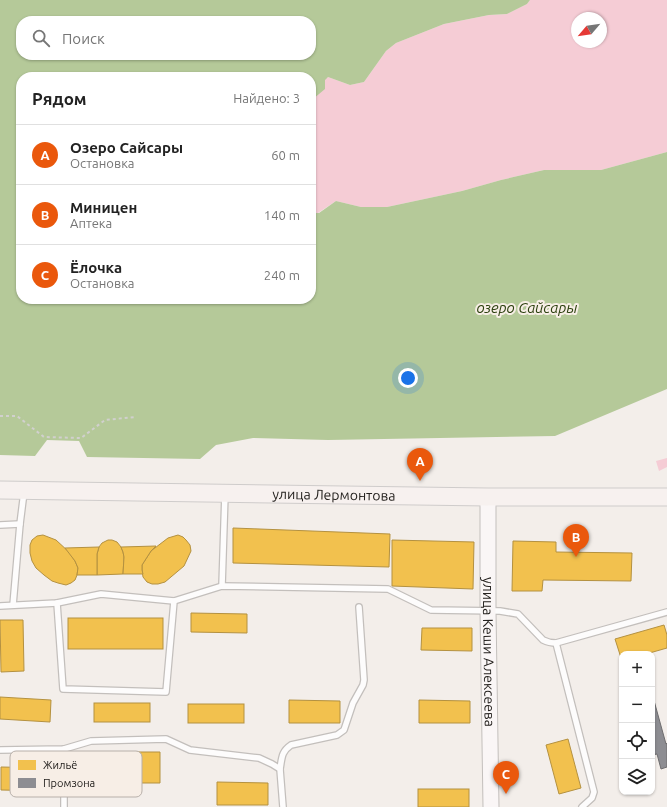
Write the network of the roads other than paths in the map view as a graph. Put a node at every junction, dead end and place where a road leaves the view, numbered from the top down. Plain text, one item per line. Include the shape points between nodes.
1 (0, 490) edge
2 (24, 490) junction
3 (225, 493) junction
4 (488, 497) junction
5 (667, 497) edge
6 (20, 524) junction
7 (0, 525) edge
8 (222, 586) junction
9 (174, 601) junction
10 (57, 603) junction
11 (12, 605) junction
12 (0, 606) edge
13 (359, 607) dead end
14 (488, 611) junction
15 (667, 612) edge
16 (556, 643) junction
17 (64, 749) joint
18 (0, 750) edge
19 (280, 769) junction
20 (283, 807) edge
21 (490, 807) edge
22 (582, 807) edge

1 - 2 main road, улица Лермонтова
2 - 3 main road, улица Лермонтова
2 - 6 lane
3 - 4 main road, улица Лермонтова
3 - 8 lane
4 - 5 main road, улица Лермонтова
4 - 14 main road, улица Кеши Алексеева
6 - 7 lane
6 - 11 lane
8 - 9 lane
8 - 14 lane via 388,589 431,610
9 - 10 lane via 101,594
9 - 10 lane via 166,692 63,689
10 - 11 lane
11 - 12 lane
13 - 19 lane via 364,680 344,730 338,735 286,749
14 - 16 lane via 518,614 543,640
14 - 21 main road, улица Кеши Алексеева
15 - 16 lane
16 - 22 lane via 594,792 592,798
17 - 18 lane
17 - 19 lane via 91,740 166,739 190,750 259,758
19 - 20 lane

